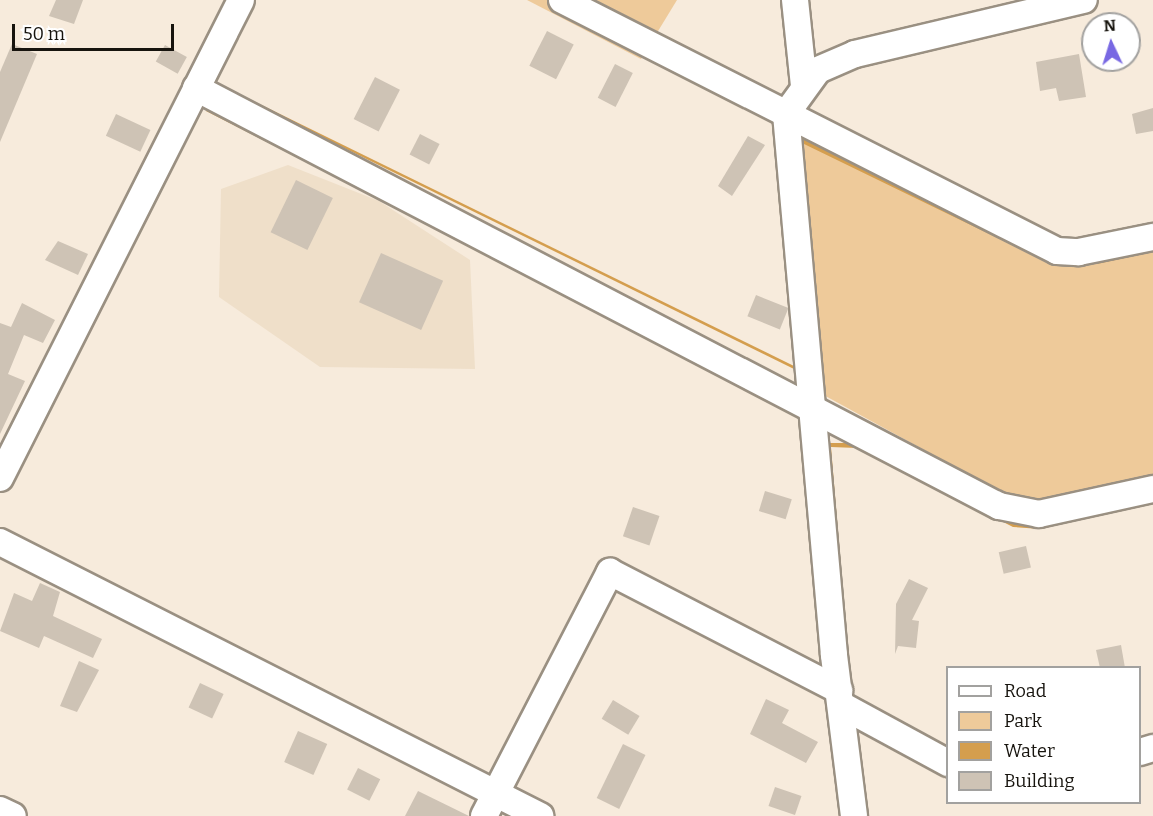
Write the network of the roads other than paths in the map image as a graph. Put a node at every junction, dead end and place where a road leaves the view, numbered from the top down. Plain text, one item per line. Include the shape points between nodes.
1 (241, 0) edge
2 (562, 0) edge
3 (795, 0) edge
4 (1084, 0) edge
5 (804, 85) junction
6 (196, 88) junction
7 (786, 114) junction
8 (1153, 237) edge
9 (812, 409) junction
10 (0, 478) edge
11 (1153, 489) edge
12 (0, 542) edge
13 (840, 697) junction
14 (946, 762) edge
15 (496, 794) junction
16 (0, 810) edge
17 (13, 816) edge
18 (484, 816) edge
19 (540, 816) edge
20 (854, 816) edge

1 - 6 street
2 - 7 street
3 - 5 street
4 - 5 street via 855,54 818,70
5 - 7 street
6 - 9 street
6 - 10 street
7 - 8 street via 1056,251 1079,252
7 - 9 street
9 - 11 street via 999,506 1039,514
9 - 13 street
12 - 15 street
13 - 14 street
13 - 15 street via 610,572
13 - 20 street
15 - 18 street
15 - 19 street
16 - 17 street

